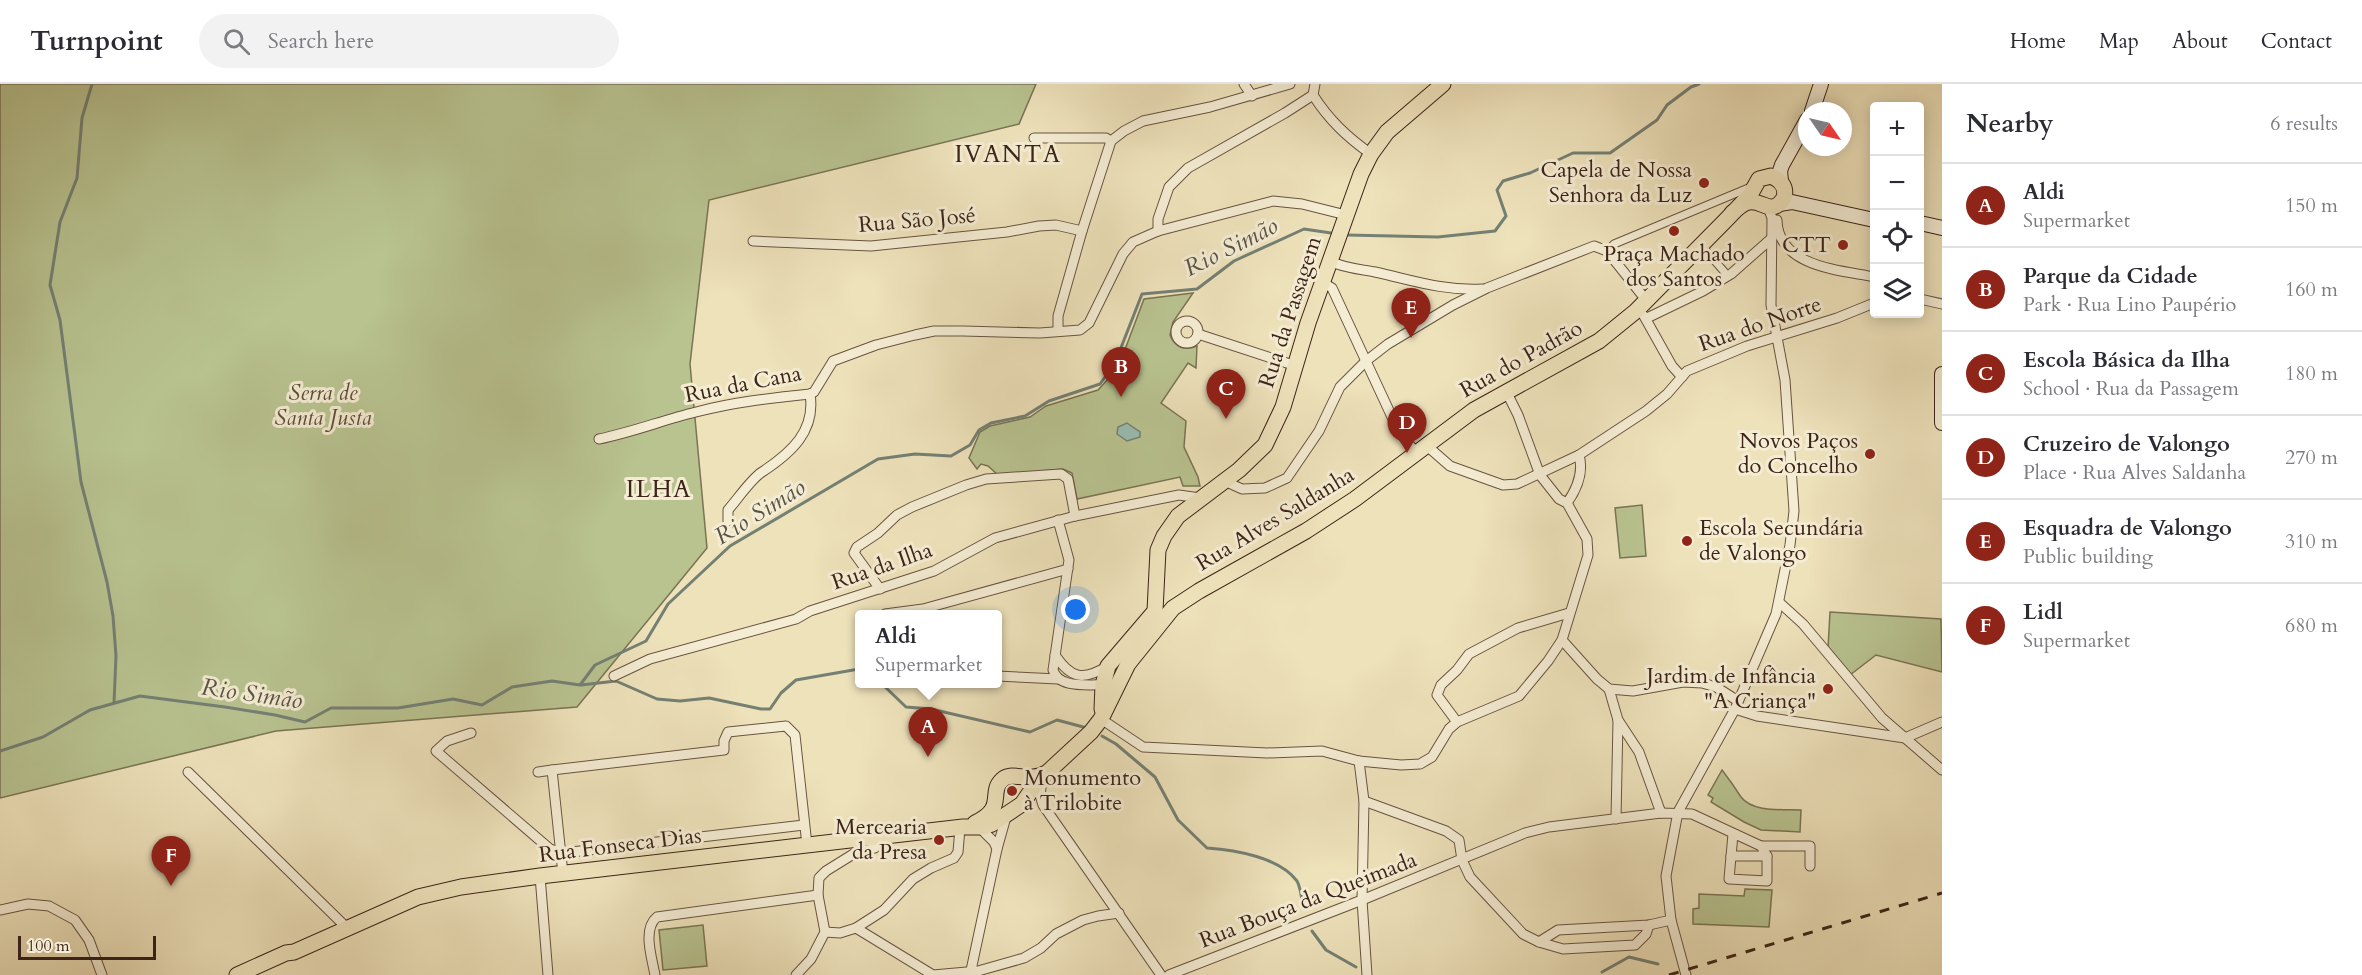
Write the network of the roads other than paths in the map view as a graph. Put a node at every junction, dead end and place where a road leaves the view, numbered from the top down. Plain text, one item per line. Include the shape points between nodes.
1 (1244, 84) edge
2 (1290, 84) edge
3 (1315, 84) edge
4 (1443, 84) edge
5 (1821, 84) edge
6 (1313, 95) junction
7 (1248, 98) junction
8 (1815, 102) edge
9 (1798, 136) edge
10 (1034, 138) dead end
11 (1112, 141) junction
12 (1371, 154) junction
13 (1754, 185) junction
14 (1783, 185) junction
15 (1768, 205) junction
16 (1870, 212) edge
17 (1732, 213) junction
18 (1346, 215) junction
19 (1870, 219) edge
20 (1924, 224) edge
21 (1942, 228) edge
22 (1924, 230) edge
23 (1082, 231) junction
24 (1158, 231) junction
25 (1942, 234) edge
26 (1772, 238) junction
27 (753, 242) dead end
28 (1701, 245) junction
29 (1790, 249) junction
30 (1607, 251) junction
31 (1772, 258) junction
32 (1329, 261) junction
33 (1728, 276) junction
34 (1870, 276) edge
35 (1322, 282) junction
36 (1487, 288) junction
37 (1924, 299) edge
38 (1942, 304) edge
39 (1870, 305) edge
40 (1643, 310) junction
41 (1058, 331) junction
42 (1198, 334) dead end
43 (1777, 338) junction
44 (1366, 361) junction
45 (1296, 366) junction
46 (1942, 374) edge
47 (1682, 377) junction
48 (1506, 391) junction
49 (810, 394) junction
50 (1942, 423) edge
51 (599, 439) dead end
52 (1421, 449) junction
53 (1579, 455) junction
54 (1540, 475) junction
55 (1227, 479) junction
56 (1200, 498) junction
57 (1567, 503) junction
58 (1075, 516) junction
59 (1058, 520) junction
60 (728, 521) dead end
61 (1068, 569) junction
62 (880, 589) junction
63 (1780, 603) junction
64 (917, 610) edge
65 (1569, 613) junction
66 (1161, 616) junction
67 (1562, 640) junction
68 (1055, 655) junction
69 (1128, 664) junction
70 (1108, 666) junction
71 (614, 676) dead end
72 (1002, 676) edge
73 (1058, 679) junction
74 (1103, 685) junction
75 (1609, 689) junction
76 (1736, 705) junction
77 (1101, 719) junction
78 (1618, 720) junction
79 (1456, 722) junction
80 (1942, 722) edge
81 (471, 733) dead end
82 (1905, 738) junction
83 (1359, 761) junction
84 (552, 770) junction
85 (1942, 770) edge
86 (188, 772) dead end
87 (538, 772) dead end
88 (1046, 773) junction
89 (1026, 798) junction
90 (996, 799) junction
91 (1364, 801) junction
92 (1678, 812) junction
93 (1661, 813) junction
94 (1616, 819) junction
95 (804, 825) junction
96 (786, 827) junction
97 (976, 830) junction
98 (1733, 834) junction
99 (1001, 835) junction
100 (881, 838) junction
101 (807, 845) junction
102 (1761, 846) junction
103 (788, 848) junction
104 (997, 849) junction
105 (563, 853) junction
106 (1731, 856) junction
107 (1767, 856) junction
108 (1462, 860) junction
109 (1810, 866) dead end
110 (563, 874) junction
111 (540, 876) junction
112 (818, 895) junction
113 (1362, 900) junction
114 (0, 910) edge
115 (1119, 913) junction
116 (1671, 920) junction
117 (1649, 925) junction
118 (348, 928) junction
119 (856, 928) junction
120 (825, 932) junction
121 (1539, 942) junction
122 (294, 952) junction
123 (970, 973) edge
124 (102, 975) edge
125 (237, 975) edge
126 (253, 975) edge
127 (548, 975) edge
128 (655, 975) edge
129 (796, 975) edge
130 (933, 975) edge
131 (1161, 975) edge
132 (1169, 975) edge
133 (1366, 975) edge
134 (1686, 975) edge

1 - 7 street
2 - 7 street
3 - 6 street
4 - 12 main road, Rua da Passagem via 1387,132
5 - 8 main road
6 - 12 street via 1332,123
6 - 24 street via 1188,168 1169,187
7 - 11 street via 1143,121
9 - 14 main road via 1780,171
10 - 11 street
11 - 23 street
12 - 18 main road, Rua da Passagem
13 - 14 main road via 1766,175
13 - 15 main road via 1754,195
13 - 17 main road via 1750,195
13 - 30 street via 1614,243
14 - 15 main road via 1784,198
14 - 16 main road via 1797,196
15 - 17 main road via 1742,204
15 - 19 main road via 1792,202
15 - 26 street
15 - 29 street via 1777,219 1779,234
17 - 28 main road
18 - 24 street, Rua da Cana via 1273,201
18 - 32 main road, Rua da Passagem
20 - 21 main road
22 - 25 main road
23 - 27 street, Rua São José via 1039,226 871,246
23 - 41 street via 1058,316
24 - 41 street, Rua da Cana via 1133,242 1123,254 1089,322 1080,330
26 - 31 street
26 - 33 street
28 - 33 street
28 - 40 main road via 1663,282
29 - 31 street via 1780,248
29 - 34 street via 1810,263
30 - 36 street via 1594,246
30 - 40 street
31 - 43 street via 1771,305
32 - 35 main road, Rua da Passagem
32 - 36 street via 1340,267 1445,289
33 - 40 street via 1703,291
35 - 44 street, Rua do Norte via 1332,288
35 - 45 main road, Rua da Passagem
36 - 44 street via 1397,338
37 - 38 street
39 - 43 street, Rua do Norte
40 - 47 street via 1672,366
40 - 48 main road, Rua do Padrão via 1579,354
41 - 49 street, Rua da Cana via 934,331 886,342 833,361
42 - 45 street
43 - 47 street, Rua do Norte via 1747,346 1687,371
43 - 63 street via 1785,380 1794,511
44 - 52 street, Rua do Norte via 1398,430
44 - 55 street via 1340,387 1319,431 1287,478 1265,488 1242,489
45 - 55 main road, Rua da Passagem via 1265,445
46 - 50 main road
47 - 53 street, Rua do Norte via 1646,411
48 - 52 main road, Rua do Padrão
48 - 54 street
49 - 51 street, Rua da Cana via 748,400
49 - 60 street via 808,426 796,444 761,472 728,510
52 - 54 street, Rua do Norte via 1450,466 1503,485
52 - 66 main road, Rua Alves Saldanha via 1306,531
53 - 54 street, Rua do Norte
53 - 57 street via 1579,479
54 - 57 street
55 - 56 main road, Rua da Passagem
56 - 58 street, Rua da Ilha via 1179,495
56 - 66 main road, Rua da Passagem via 1178,516 1158,550
57 - 65 street via 1587,539 1588,555
58 - 59 street, Rua da Ilha
58 - 62 street via 1068,479 1061,474 986,479 966,485 897,515 857,547 854,553
59 - 61 street
59 - 62 street, Rua da Ilha via 995,538 934,572
61 - 64 street
61 - 68 street
62 - 71 street, Rua da Ilha via 796,619 650,659
63 - 76 street
63 - 82 street via 1803,624 1862,698
65 - 67 street
65 - 79 street via 1518,628 1469,654 1437,695
66 - 69 main road
66 - 70 main road
67 - 75 street
67 - 79 street via 1519,696
68 - 70 street via 1075,675 1094,674
68 - 73 street via 1053,670
69 - 74 main road via 1113,681
69 - 77 main road
70 - 74 main road
72 - 73 street
73 - 74 street
74 - 77 main road
75 - 76 street via 1633,691 1683,682 1702,683 1716,687
75 - 78 street
76 - 82 street via 1757,716
76 - 92 street
77 - 83 street via 1143,747 1267,753 1322,751
77 - 88 main road
78 - 93 street via 1639,752
78 - 94 street
79 - 83 street via 1432,757 1420,764
80 - 82 street
81 - 105 street via 447,741 436,751 550,849
82 - 85 street
83 - 91 street
84 - 87 street
84 - 95 street via 724,750 728,732 786,726 795,735
84 - 105 street
86 - 118 street
88 - 89 street via 1040,788
88 - 89 main road, Rua Fonseca Dias via 1035,778
89 - 90 main road via 1012,807
89 - 90 main road, Rua Fonseca Dias via 1011,775 998,784
89 - 97 main road, Rua Fonseca Dias
89 - 99 street
89 - 115 street
90 - 97 main road, Rua Fonseca Dias
91 - 108 street via 1446,831 1459,840
91 - 113 street
92 - 93 street, Rua Bouça da Queimada
92 - 98 street via 1692,814
92 - 116 street via 1666,876
93 - 94 street, Rua Bouça da Queimada
94 - 108 street, Rua Bouça da Queimada via 1525,833
95 - 96 street
95 - 101 street
96 - 103 street
96 - 105 street
97 - 99 street
97 - 100 main road, Rua Fonseca Dias
97 - 104 street
97 - 119 street via 954,858 913,879 884,910
98 - 102 street
98 - 106 street
99 - 104 street
100 - 101 main road, Rua Fonseca Dias
100 - 112 street via 875,848 855,854 826,871 819,878
101 - 103 main road, Rua Fonseca Dias
102 - 107 street
102 - 109 street via 1810,846
103 - 110 main road, Rua Fonseca Dias
104 - 123 street
105 - 110 street
106 - 107 street
106 - 107 street via 1729,879 1767,881
108 - 113 street, Rua Bouça da Queimada
108 - 121 street via 1470,877 1523,934
110 - 111 main road, Rua Fonseca Dias
111 - 118 main road, Rua Fonseca Dias via 437,891
111 - 127 street
112 - 120 street
112 - 128 street via 657,917 648,930
113 - 132 street, Rua Bouça da Queimada
113 - 133 street
114 - 124 street via 28,904 49,906 75,920 89,940
115 - 123 street via 1083,920 1024,958
115 - 131 street
116 - 117 street
116 - 134 street
117 - 121 street via 1558,930
117 - 121 street via 1635,945 1563,949
118 - 122 main road, Rua Fonseca Dias
119 - 120 street
119 - 130 street
120 - 129 street via 811,959
122 - 125 main road, Rua Fonseca Dias
122 - 126 main road, Rua Fonseca Dias via 288,959
123 - 130 street

